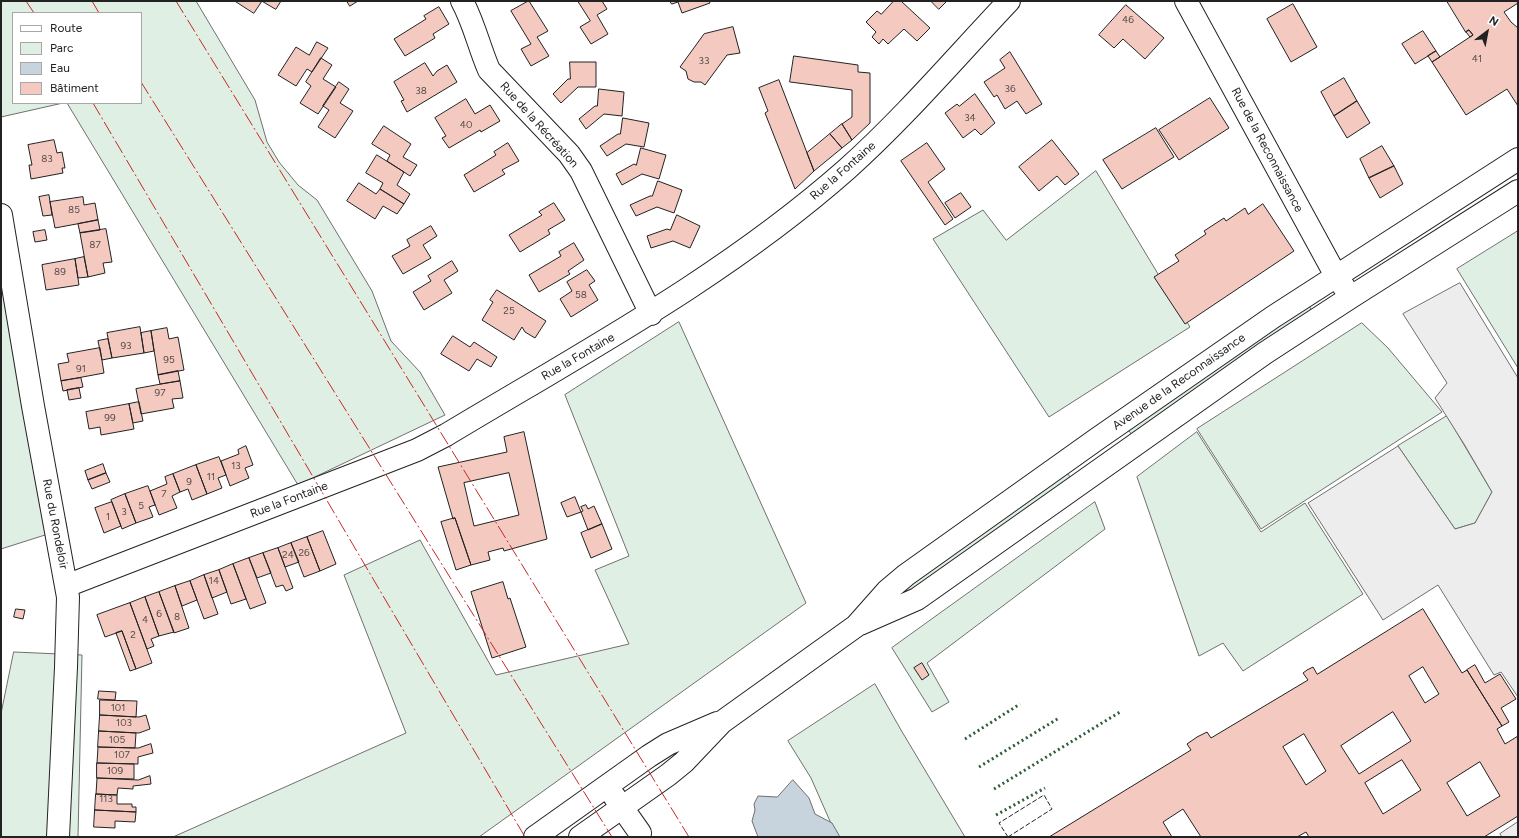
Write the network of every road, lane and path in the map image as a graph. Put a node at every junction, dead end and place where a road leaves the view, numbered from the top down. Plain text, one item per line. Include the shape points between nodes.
1 (462, 1) edge
2 (1009, 1) edge
3 (1186, 1) edge
4 (1518, 159) edge
5 (1518, 191) edge
6 (1, 215) edge
7 (1336, 276) junction
8 (1351, 297) junction
9 (651, 314) junction
10 (66, 586) junction
11 (856, 626) junction
12 (722, 722) junction
13 (606, 786) junction
14 (622, 808) junction
15 (640, 833) dead end
16 (58, 837) edge
17 (535, 837) edge
18 (580, 837) edge

1 - 9 street, Rue de la Récréation via 488,70 569,154 581,171
2 - 9 street, Rue la Fontaine via 878,140 846,170 740,255
3 - 7 street, Rue de la Reconnaissance
4 - 7 street, Avenue de la Reconnaissance
5 - 8 street, Avenue de la Reconnaissance
6 - 10 street, Rue du Rondeloir
7 - 8 street, Rue de la Reconnaissance
7 - 11 street, Avenue de la Reconnaissance via 1272,317 906,575 887,591
8 - 11 street, Avenue de la Reconnaissance via 1265,353 917,599
9 - 10 street, Rue la Fontaine via 417,450
10 - 16 street, Rue du Rondeloir via 67,644
11 - 12 street, Avenue de la Reconnaissance
12 - 13 street, Avenue de la Reconnaissance via 668,744
12 - 14 street, Avenue de la Reconnaissance via 684,762
13 - 14 street
13 - 17 street, Avenue de la Reconnaissance
14 - 15 street
14 - 18 street, Avenue de la Reconnaissance

